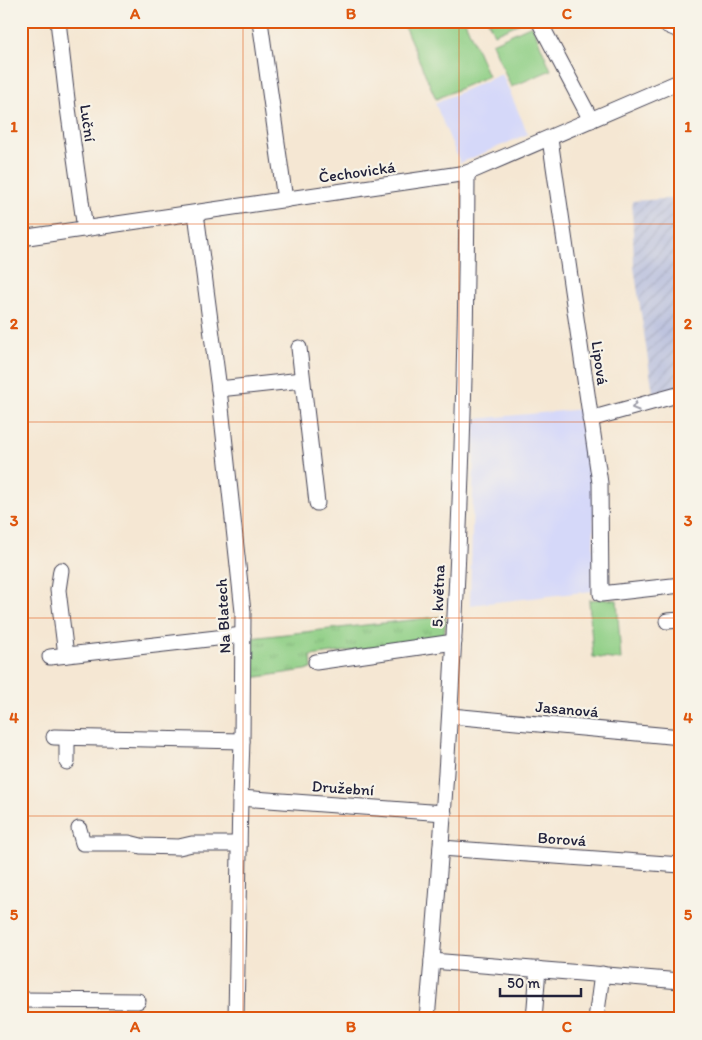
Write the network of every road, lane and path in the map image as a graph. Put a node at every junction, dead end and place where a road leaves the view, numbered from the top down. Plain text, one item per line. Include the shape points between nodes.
1 (58, 21) edge
2 (260, 21) edge
3 (539, 21) edge
4 (658, 21) edge
5 (681, 31) edge
6 (676, 83) edge
7 (591, 120) junction
8 (550, 138) junction
9 (467, 173) junction
10 (285, 200) junction
11 (196, 213) junction
12 (85, 229) junction
13 (21, 238) edge
14 (299, 348) dead end
15 (302, 380) junction
16 (219, 389) junction
17 (681, 394) edge
18 (590, 419) junction
19 (317, 503) dead end
20 (61, 570) dead end
21 (681, 585) edge
22 (243, 635) junction
23 (454, 642) junction
24 (66, 655) junction
25 (50, 657) dead end
26 (316, 662) dead end
27 (450, 716) junction
28 (681, 737) edge
29 (242, 741) junction
30 (67, 762) dead end
31 (240, 798) junction
32 (444, 813) junction
33 (80, 842) dead end
34 (239, 844) junction
35 (441, 848) junction
36 (681, 865) edge
37 (432, 960) junction
38 (538, 969) junction
39 (602, 974) junction
40 (681, 981) edge
41 (21, 1000) edge
42 (138, 1001) dead end
43 (236, 1019) edge
44 (427, 1019) edge
45 (534, 1019) edge
46 (596, 1019) edge

1 - 12 street, Luční
2 - 10 street
3 - 7 street
4 - 5 street
6 - 7 street, Čechovická
7 - 8 street, Čechovická
8 - 9 street, Čechovická
8 - 18 street, Lipová
9 - 10 street, Čechovická
9 - 23 street, 5. května via 466,304
10 - 11 street, Čechovická
11 - 12 street, Čechovická
11 - 16 street, Na Blatech
12 - 13 street, Čechovická
14 - 15 street
15 - 16 street
15 - 19 street
16 - 22 street, Na Blatech
17 -> 18 street
18 - 21 street, Lipová via 600,483 601,594
20 - 24 street via 58,590
22 - 24 street
22 - 29 street, Na Blatech
23 - 26 street
23 - 27 street, 5. května
24 - 25 street
27 - 28 street, Jasanová
27 - 32 street, 5. května
29 - 30 street via 61,738
29 - 31 street, Na Blatech
31 - 32 street, Družební
31 - 34 street, Na Blatech
32 - 35 street, 5. května
33 - 34 street via 179,847
34 - 43 street, Na Blatech
35 - 36 street, Borová
35 - 37 street, 5. května
37 - 38 street
37 - 44 street, 5. května
38 - 39 street
38 - 45 street
39 - 40 street
39 - 46 street
41 - 42 street

